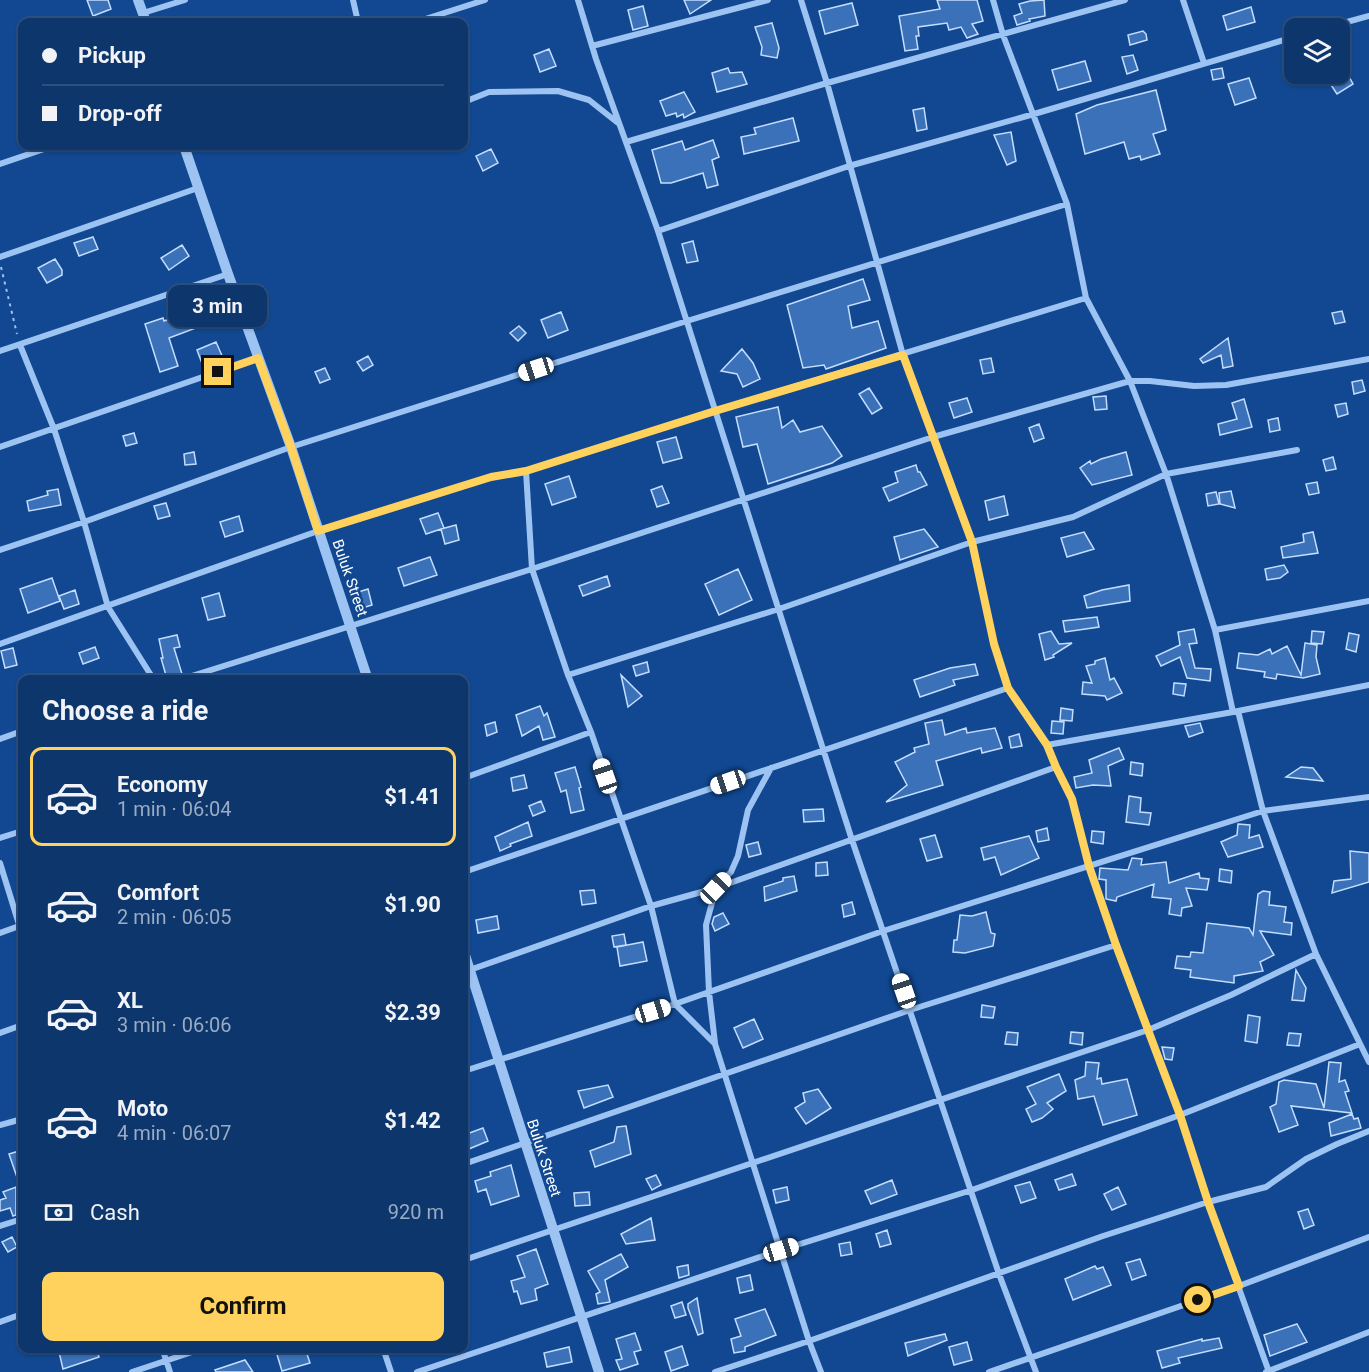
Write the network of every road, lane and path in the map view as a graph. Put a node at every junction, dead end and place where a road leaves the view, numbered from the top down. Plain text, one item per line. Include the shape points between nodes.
1 (138, 0) edge
2 (185, 0) edge
3 (353, 0) edge
4 (485, 0) edge
5 (578, 0) edge
6 (768, 0) edge
7 (801, 0) edge
8 (993, 0) edge
9 (1125, 0) edge
10 (1183, 0) edge
11 (1369, 16) edge
12 (144, 18) edge
13 (357, 18) edge
14 (429, 18) edge
15 (1350, 21) edge
16 (1003, 35) junction
17 (1284, 40) edge
18 (592, 46) junction
19 (1204, 63) junction
20 (827, 83) junction
21 (468, 100) edge
22 (1034, 114) junction
23 (618, 123) junction
24 (626, 142) junction
25 (41, 150) edge
26 (185, 150) edge
27 (0, 164) edge
28 (849, 165) junction
29 (198, 188) junction
30 (1067, 204) junction
31 (658, 231) junction
32 (0, 257) edge
33 (876, 262) junction
34 (0, 264) edge
35 (228, 274) junction
36 (1086, 298) junction
37 (687, 321) junction
38 (20, 345) junction
39 (0, 351) edge
40 (903, 355) junction
41 (258, 358) junction
42 (1369, 359) edge
43 (1130, 381) junction
44 (715, 411) junction
45 (54, 429) junction
46 (933, 436) junction
47 (0, 447) edge
48 (291, 447) junction
49 (1297, 450) dead end
50 (526, 471) junction
51 (1166, 474) junction
52 (744, 500) junction
53 (84, 522) junction
54 (318, 531) junction
55 (972, 542) junction
56 (0, 550) edge
57 (532, 569) junction
58 (1369, 602) edge
59 (108, 607) junction
60 (779, 609) junction
61 (350, 625) junction
62 (1215, 630) junction
63 (0, 644) edge
64 (151, 675) edge
65 (195, 675) edge
66 (366, 675) edge
67 (568, 675) junction
68 (1369, 685) edge
69 (1008, 688) junction
70 (1236, 711) junction
71 (18, 732) edge
72 (591, 732) junction
73 (0, 739) edge
74 (1047, 745) junction
75 (823, 750) junction
76 (1056, 767) junction
77 (771, 768) junction
78 (468, 777) edge
79 (1369, 797) edge
80 (1263, 812) junction
81 (620, 819) junction
82 (18, 832) edge
83 (0, 838) edge
84 (852, 840) junction
85 (0, 863) edge
86 (1089, 866) junction
87 (468, 871) edge
88 (716, 888) junction
89 (651, 906) junction
90 (18, 916) edge
91 (18, 926) edge
92 (883, 931) junction
93 (0, 933) edge
94 (1116, 945) junction
95 (1316, 954) junction
96 (468, 970) edge
97 (468, 977) edge
98 (709, 992) junction
99 (675, 1004) junction
100 (910, 1010) junction
101 (18, 1026) edge
102 (1148, 1030) junction
103 (0, 1033) edge
104 (715, 1044) junction
105 (1360, 1044) junction
106 (497, 1060) junction
107 (1369, 1062) edge
108 (468, 1070) edge
109 (724, 1073) junction
110 (941, 1100) junction
111 (1180, 1115) junction
112 (18, 1120) edge
113 (0, 1125) edge
114 (1369, 1131) edge
115 (524, 1144) junction
116 (468, 1163) edge
117 (753, 1164) junction
118 (972, 1190) junction
119 (1208, 1202) junction
120 (18, 1220) edge
121 (0, 1226) edge
122 (552, 1231) junction
123 (1369, 1237) edge
124 (781, 1250) junction
125 (468, 1259) edge
126 (999, 1274) junction
127 (1239, 1286) junction
128 (18, 1315) edge
129 (582, 1316) junction
130 (0, 1322) edge
131 (1369, 1332) edge
132 (809, 1341) junction
133 (163, 1353) edge
134 (190, 1353) edge
135 (385, 1353) edge
136 (1031, 1357) junction
137 (166, 1362) junction
138 (132, 1372) edge
139 (170, 1372) edge
140 (391, 1372) edge
141 (417, 1372) edge
142 (599, 1372) edge
143 (715, 1372) edge
144 (821, 1372) edge
145 (989, 1372) edge
146 (1036, 1372) edge
147 (1267, 1372) edge

1 - 12 street
2 - 12 street
3 - 13 street
4 - 14 street
5 - 18 street
6 - 18 street
7 - 20 street
8 - 16 street
9 - 16 street
10 - 19 street
11 - 15 street
16 - 20 street
16 - 22 street
17 - 19 street
18 - 23 street
19 - 22 street
20 - 24 street
20 - 28 street
21 - 23 street via 489,92 558,91 589,100
22 - 28 street
22 - 30 street
23 - 24 street
24 - 31 street
25 - 27 street
26 - 29 street, Buluk Street
28 - 31 street
28 - 33 street
29 - 32 street
29 - 35 street, Buluk Street
30 - 33 street
30 - 36 street
31 - 37 street
33 - 37 street
33 - 40 street
34 - 38 path
35 - 38 street
35 - 41 street, Buluk Street
36 - 40 street
36 - 43 street
37 - 44 street
37 - 48 street
38 - 39 street
38 - 45 street
40 - 44 street
40 - 46 street
41 - 45 street
41 - 48 street, Buluk Street
42 - 43 street via 1226,385
43 - 46 street
43 - 51 street
44 - 50 street
44 - 52 street
45 - 47 street
45 - 53 street
46 - 52 street
46 - 55 street
48 - 53 street
48 - 54 street, Buluk Street
49 - 51 street
50 - 54 street via 491,477
50 - 57 street
51 - 55 street via 1073,517
51 - 62 street
52 - 57 street
52 - 60 street
53 - 56 street
53 - 59 street
54 - 59 street
54 - 61 street, Buluk Street
55 - 60 street
55 - 69 street via 994,644
57 - 61 street
57 - 67 street
58 - 62 street
59 - 63 street
59 - 64 street
60 - 67 street
60 - 75 street
61 - 65 street
61 - 66 street, Buluk Street
62 - 70 street
67 - 72 street
68 - 70 street
69 - 74 street
69 - 75 street
70 - 74 street
70 - 80 street
71 - 73 street
72 - 78 street
72 - 81 street
74 - 76 street
75 - 77 street
75 - 84 street
76 - 84 street
76 - 86 street via 1072,799
77 - 81 street
77 - 88 street via 748,810 731,872
79 - 80 street
80 - 86 street
80 - 95 street
81 - 87 street
81 - 89 street
82 - 83 street
84 - 88 street
84 - 92 street
85 - 90 street
86 - 92 street
86 - 94 street
88 - 89 street
88 - 98 street via 706,925
89 - 96 street
89 - 99 street
91 - 93 street
92 - 98 street
92 - 100 street
94 - 100 street
94 - 102 street
95 - 102 street
95 - 105 street
97 - 106 street, Buluk Street
98 - 99 street
98 - 104 street
99 - 104 street
99 - 106 street
100 - 109 street
100 - 110 street
101 - 103 street
102 - 110 street
102 - 111 street
104 - 109 street
105 - 107 street
105 - 111 street
106 - 108 street
106 - 115 street, Buluk Street
109 - 115 street
109 - 117 street
110 - 117 street
110 - 118 street
111 - 118 street
111 - 119 street
112 - 113 street
114 - 119 street via 1306,1159 1266,1187
115 - 116 street
115 - 122 street, Buluk Street
117 - 122 street
117 - 124 street
118 - 124 street
118 - 126 street
119 - 126 street
119 - 127 street
120 - 121 street
122 - 125 street
122 - 129 street, Buluk Street
123 - 127 street
124 - 129 street
124 - 132 street
126 - 132 street
126 - 136 street
127 - 136 street
127 - 147 street
128 - 130 street
129 - 141 street
129 - 142 street, Buluk Street
131 - 147 street
132 - 143 street
132 - 144 street
133 - 137 street
134 - 137 street
135 - 140 street
136 - 145 street
136 - 146 street
137 - 138 street
137 - 139 street

